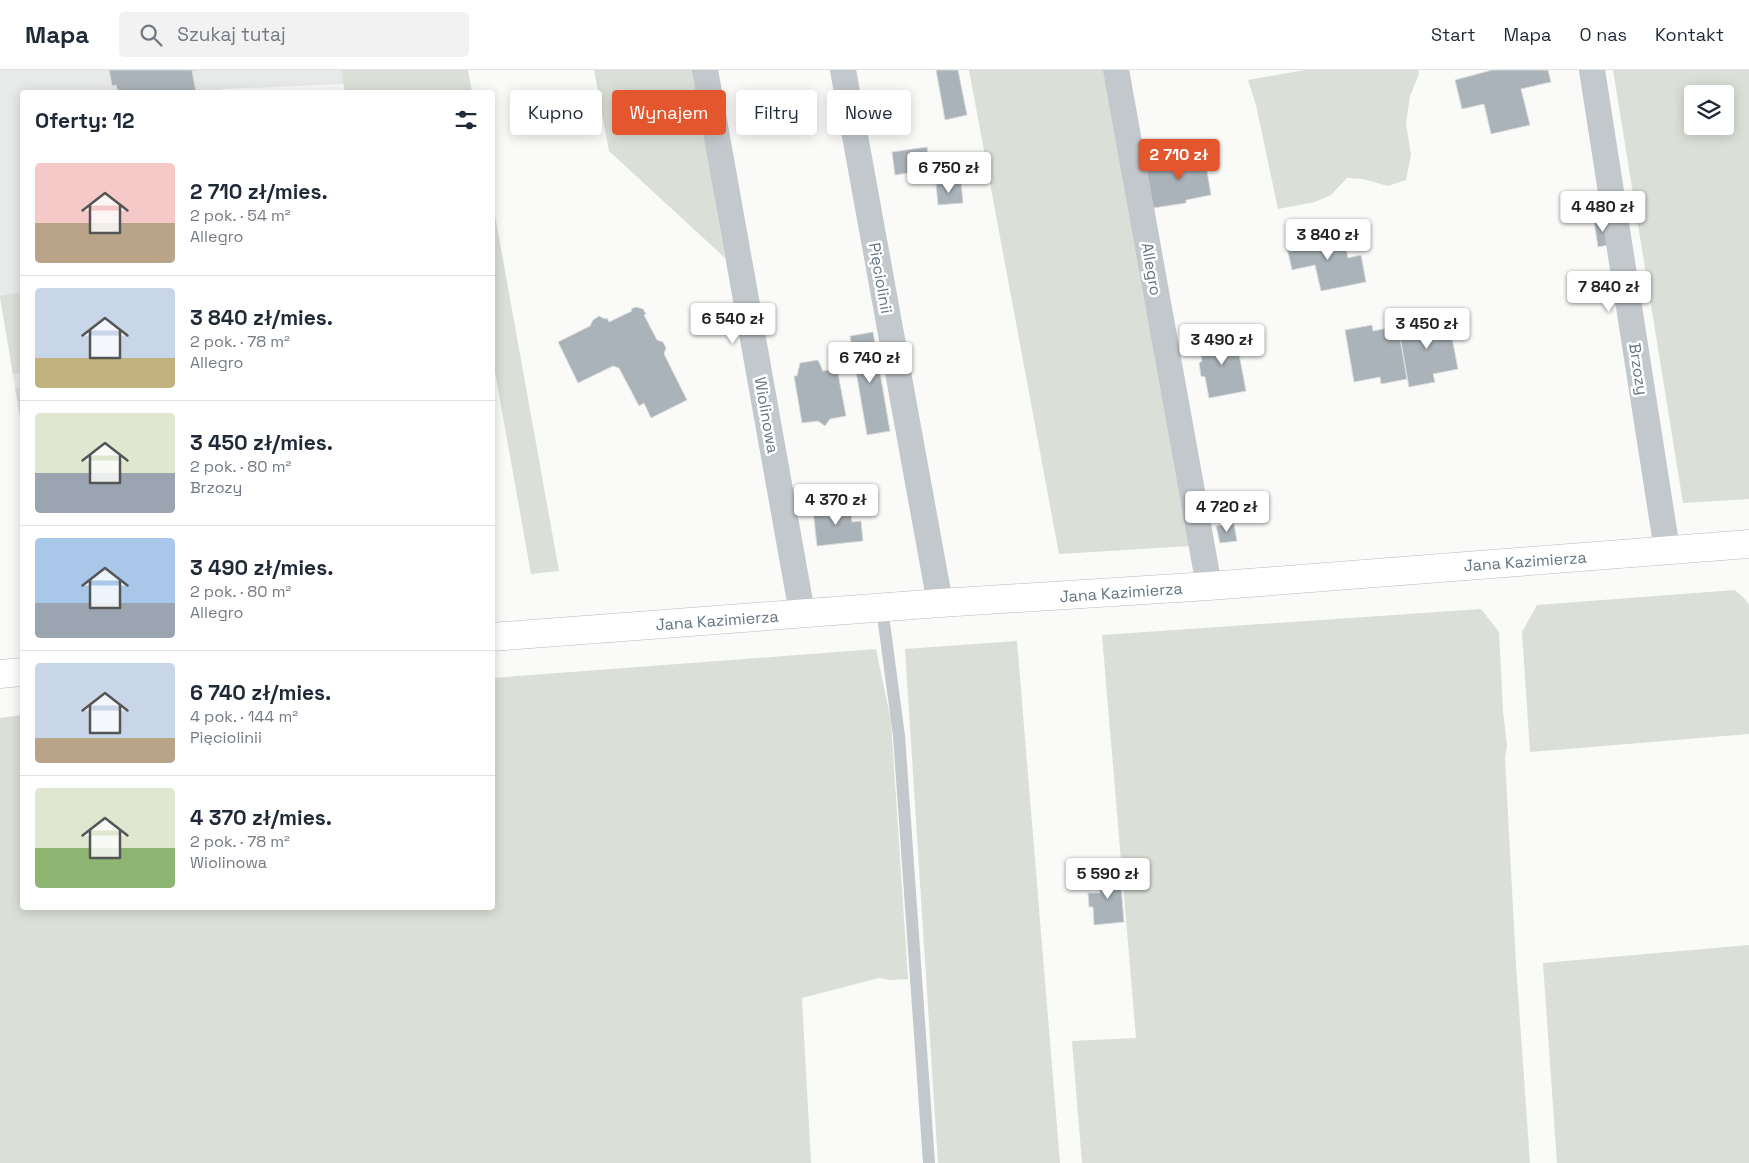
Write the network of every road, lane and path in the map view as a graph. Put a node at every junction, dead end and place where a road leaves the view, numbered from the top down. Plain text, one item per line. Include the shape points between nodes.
1 (706, 70) edge
2 (843, 70) edge
3 (1116, 70) edge
4 (1592, 70) edge
5 (1749, 544) edge
6 (1668, 550) junction
7 (1209, 586) junction
8 (940, 603) junction
9 (882, 608) junction
10 (802, 613) junction
11 (495, 636) edge
12 (20, 672) edge
13 (0, 674) edge
14 (929, 1163) edge

1 - 10 street, Wiolinowa
2 - 8 street, Pięciolinii
3 - 7 street, Allegro
4 - 6 street, Brzozy
5 - 6 main road, Jana Kazimierza
6 - 7 main road, Jana Kazimierza
7 - 8 main road, Jana Kazimierza
8 - 9 main road, Jana Kazimierza
9 - 10 main road, Jana Kazimierza
9 - 14 lane via 899,736
10 - 11 main road, Jana Kazimierza
12 - 13 main road

